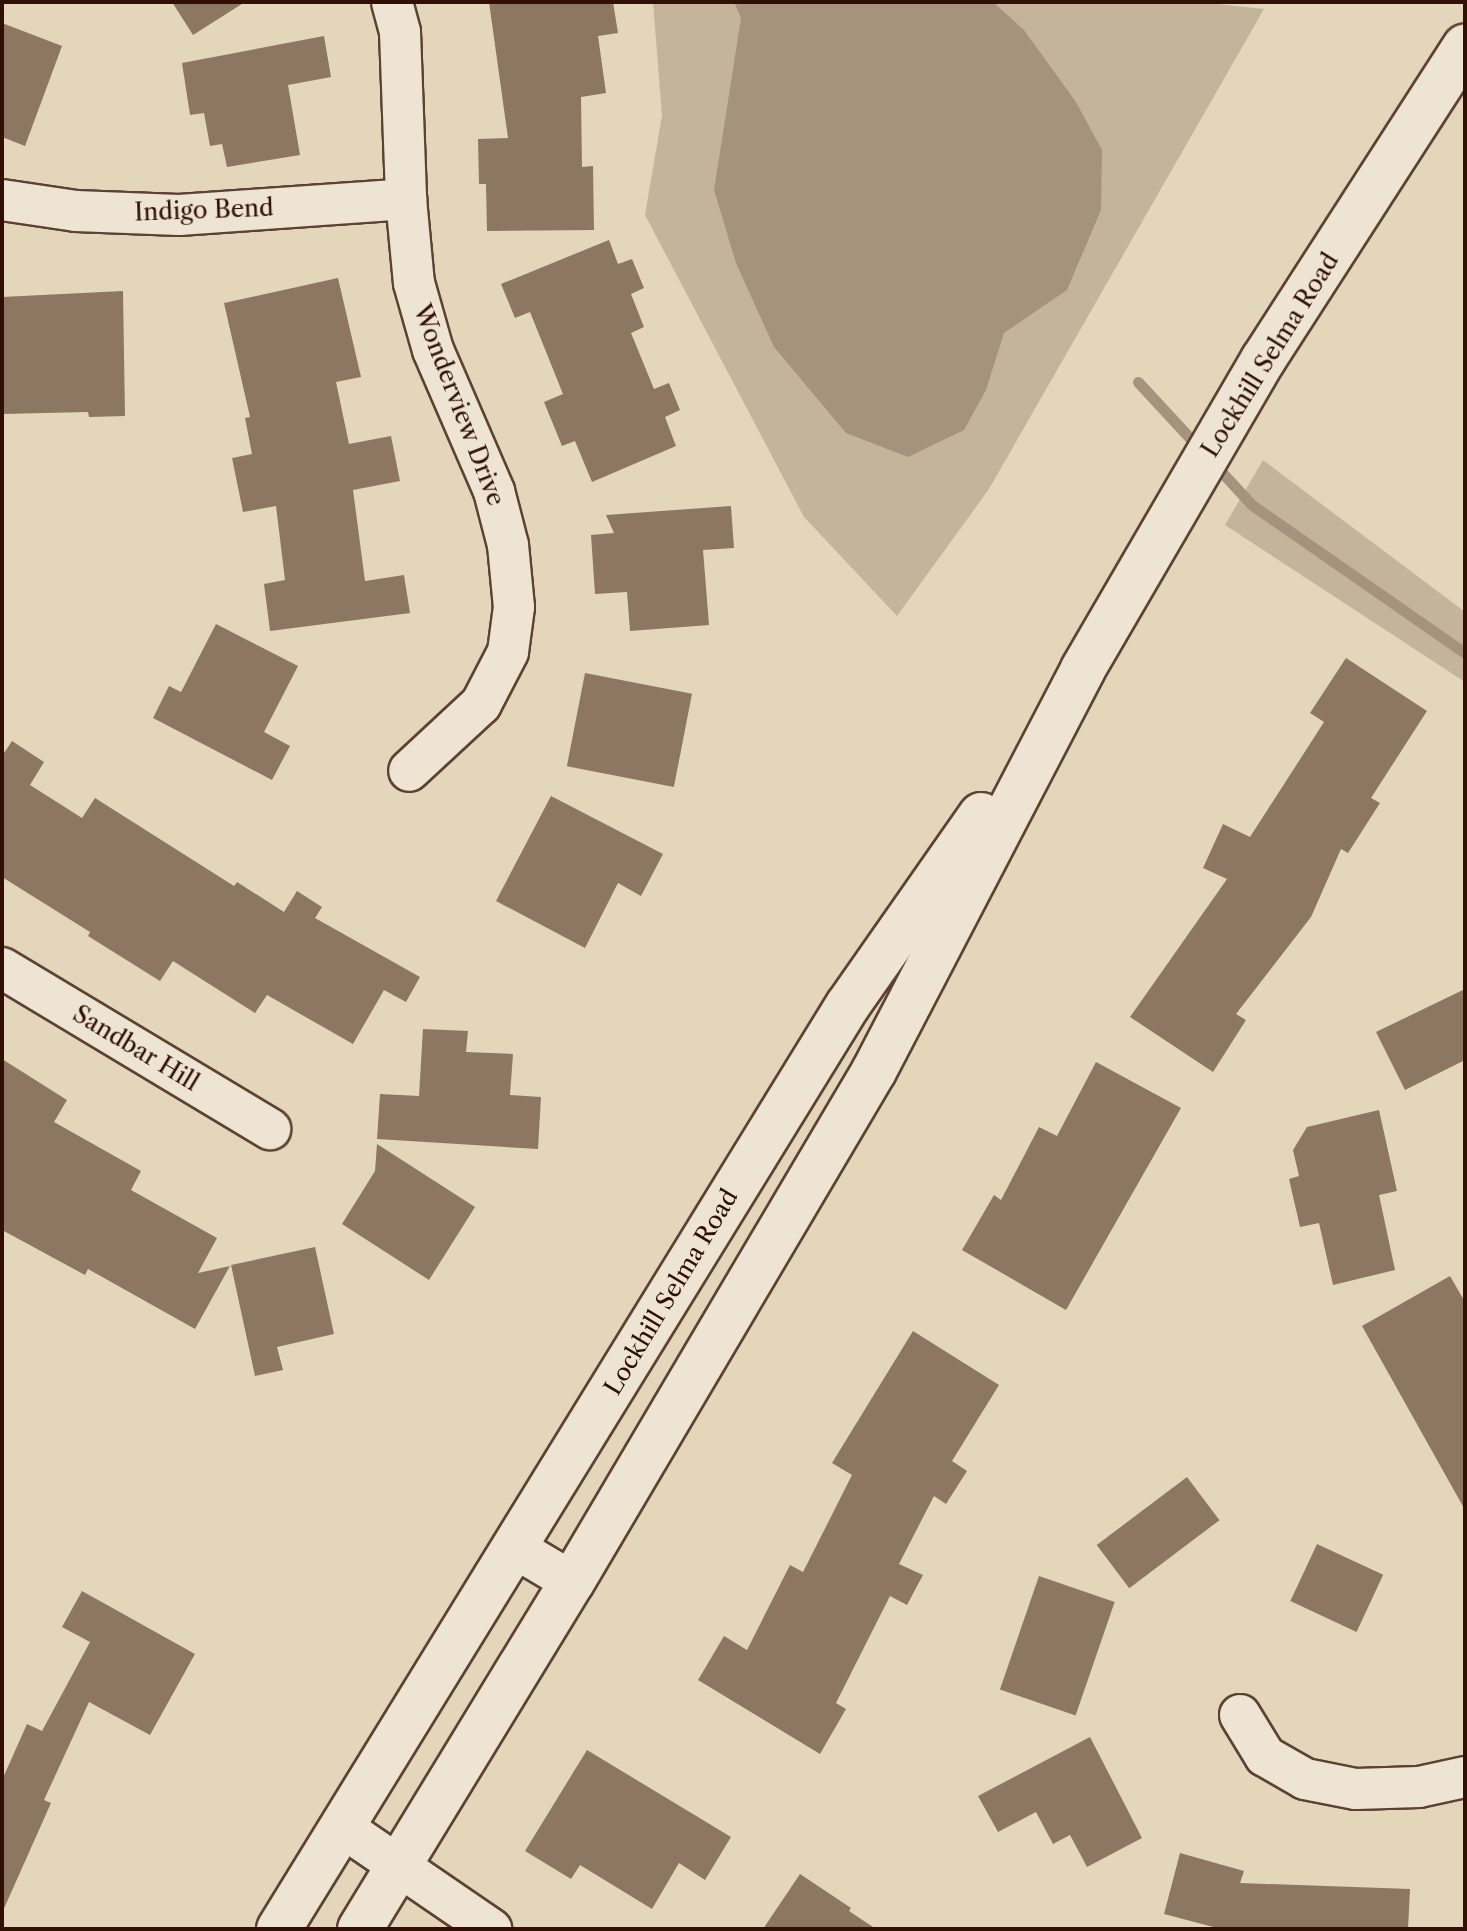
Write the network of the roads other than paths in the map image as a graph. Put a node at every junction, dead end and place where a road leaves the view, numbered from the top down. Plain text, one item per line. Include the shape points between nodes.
1 (392, 2) edge
2 (1465, 46) edge
3 (406, 199) junction
4 (2, 200) edge
5 (1083, 669) junction
6 (409, 771) dead end
7 (2, 968) edge
8 (270, 1129) dead end
9 (515, 1548) junction
10 (572, 1582) junction
11 (1240, 1715) dead end
12 (1465, 1777) edge
13 (342, 1827) junction
14 (400, 1866) junction
15 (279, 1929) edge
16 (360, 1929) edge
17 (491, 1929) edge

1 - 3 street, Wonderview Drive via 400,32
2 - 5 main road, Lockhill Selma Road via 1263,360
3 - 4 street, Indigo Bend via 179,215 76,211
3 - 6 street, Wonderview Drive via 414,283 433,350 494,491 508,545 514,607 508,652 481,704
5 - 9 main road, Lockhill Selma Road via 848,1005
5 - 10 main road, Lockhill Selma Road via 874,1071
7 - 8 street, Sandbar Hill
9 - 10 street
9 - 13 main road, Lockhill Selma Road
10 - 14 main road, Lockhill Selma Road
11 - 12 street via 1265,1756 1305,1779 1356,1789 1419,1787
13 - 14 street
13 - 15 main road, Lockhill Selma Road
14 - 16 main road, Lockhill Selma Road
14 - 17 street

